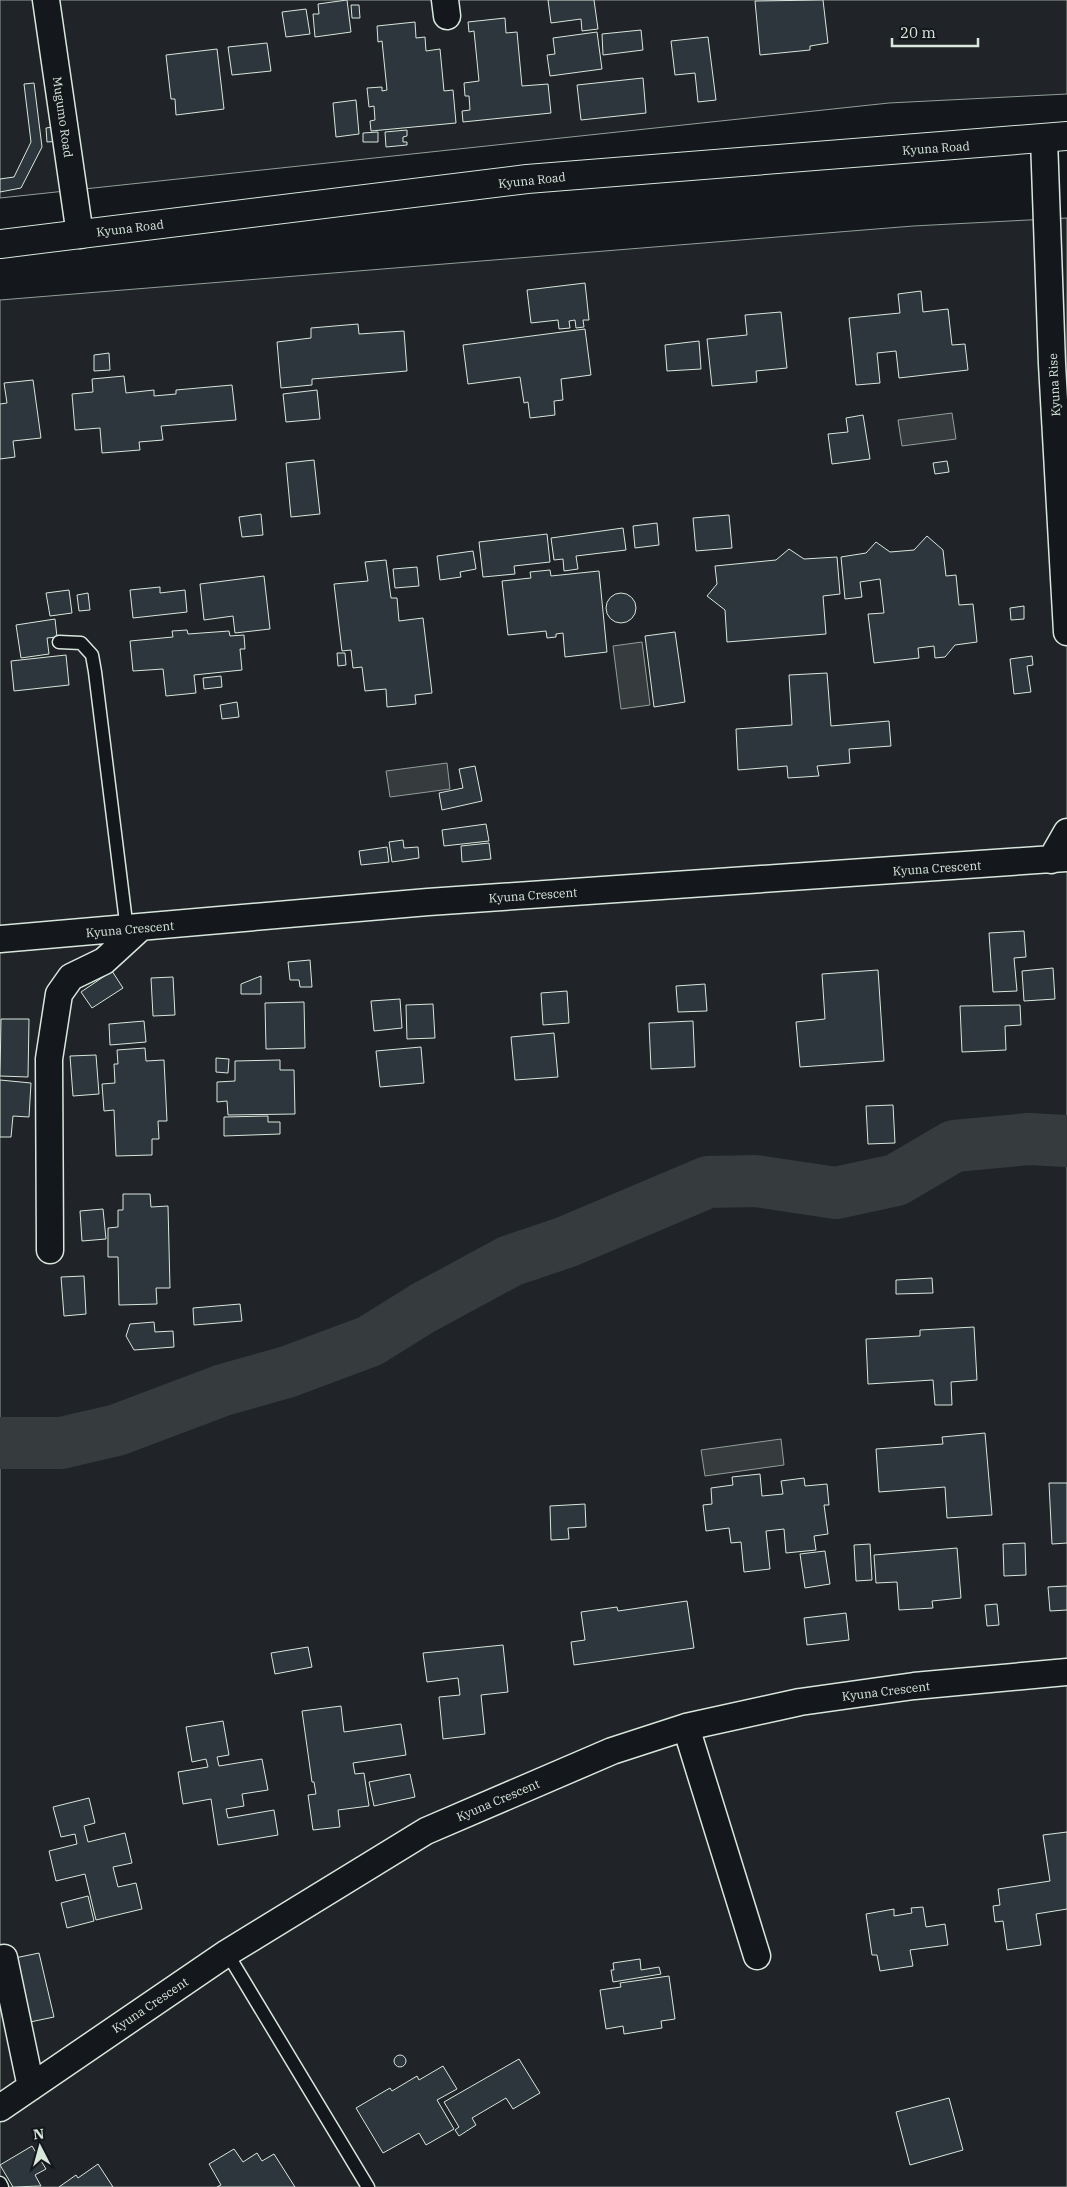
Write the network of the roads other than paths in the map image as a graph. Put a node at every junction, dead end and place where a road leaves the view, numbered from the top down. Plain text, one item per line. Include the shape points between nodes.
1 (46, 0) edge
2 (1056, 138) edge
3 (80, 235) junction
4 (0, 244) edge
5 (1060, 364) edge
6 (1067, 632) edge
7 (59, 642) dead end
8 (1067, 832) edge
9 (1059, 859) edge
10 (133, 929) junction
11 (0, 939) edge
12 (50, 1250) dead end
13 (1067, 1672) edge
14 (686, 1727) junction
15 (227, 1953) junction
16 (756, 1956) dead end
17 (4, 1958) dead end
18 (30, 2087) junction
19 (0, 2108) edge
20 (0, 2183) edge
21 (2, 2187) edge
22 (368, 2187) edge

1 - 3 street, Mugumo Road
2 - 3 main road, Kyuna Road via 527,180
2 - 5 street, Kyuna Rise
3 - 4 main road, Kyuna Road
5 - 6 street, Kyuna Rise
7 - 10 lane via 81,643 92,655
8 - 9 street
9 - 10 street, Kyuna Crescent via 428,902
10 - 11 street, Kyuna Crescent
10 - 12 street via 104,961 71,977 58,994 49,1059
13 - 14 street, Kyuna Crescent via 914,1686 800,1702
14 - 15 street, Kyuna Crescent via 612,1751 426,1832
14 - 16 street
15 - 18 street, Kyuna Crescent
15 - 22 lane
17 - 18 street
18 - 19 street, Kyuna Crescent
20 - 21 lane

